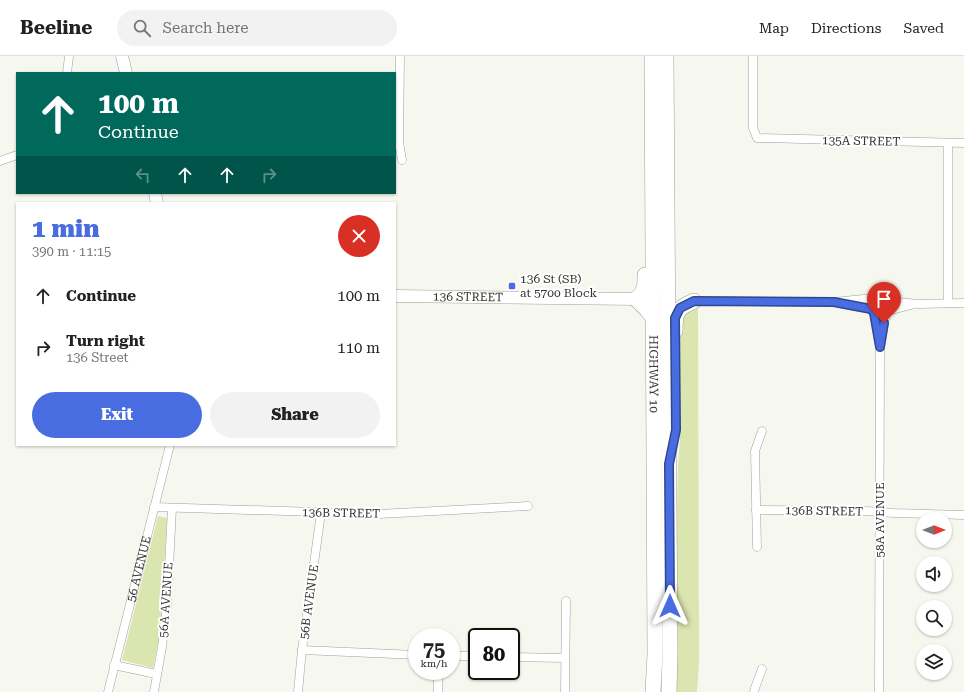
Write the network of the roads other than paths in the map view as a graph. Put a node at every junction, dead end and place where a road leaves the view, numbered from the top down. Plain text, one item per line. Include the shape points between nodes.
1 (69, 56) edge
2 (122, 56) edge
3 (400, 56) edge
4 (652, 56) edge
5 (666, 56) edge
6 (753, 56) edge
7 (67, 72) edge
8 (126, 72) edge
9 (948, 143) junction
10 (964, 143) edge
11 (652, 147) junction
12 (16, 155) edge
13 (402, 160) dead end
14 (0, 161) edge
15 (667, 278) junction
16 (396, 296) edge
17 (873, 298) junction
18 (636, 299) junction
19 (694, 301) junction
20 (889, 301) junction
21 (834, 302) junction
22 (948, 303) junction
23 (918, 304) junction
24 (964, 304) edge
25 (872, 311) junction
26 (887, 312) junction
27 (653, 318) junction
28 (880, 347) junction
29 (762, 431) dead end
30 (170, 446) edge
31 (669, 464) junction
32 (528, 506) dead end
33 (154, 507) junction
34 (172, 508) junction
35 (756, 510) junction
36 (880, 512) junction
37 (321, 513) junction
38 (964, 516) edge
39 (757, 547) dead end
40 (566, 601) dead end
41 (302, 650) junction
42 (408, 655) edge
43 (520, 657) edge
44 (565, 658) junction
45 (114, 665) junction
46 (762, 669) dead end
47 (156, 674) junction
48 (438, 680) edge
49 (108, 692) edge
50 (154, 692) edge
51 (298, 692) edge
52 (438, 692) edge
53 (565, 692) edge
54 (653, 692) edge
55 (669, 692) edge
56 (754, 692) edge
57 (879, 692) edge

1 - 7 street
2 - 8 street
3 - 13 street via 399,142
4 - 11 highway, HIGHWAY 10
5 - 15 highway, HIGHWAY 10
6 - 9 street, 135A STREET via 753,128 757,138
9 - 10 street, 135A STREET
9 - 22 street
11 - 18 highway via 646,163 645,287
11 - 27 highway, HIGHWAY 10
12 - 14 street
15 - 19 highway via 676,292
15 - 31 highway, HIGHWAY 10
16 - 18 street, 136 STREET
17 - 20 street via 882,295
17 - 21 street
17 - 25 street via 870,303
18 - 27 highway
19 - 21 street
19 - 31 highway via 680,308 675,318 676,430
20 - 23 street
20 - 26 street
21 - 25 street
22 - 23 street
22 - 24 street
23 - 26 street
25 - 26 street via 880,315
25 - 28 street, 58A AVENUE
26 - 28 street, 58A AVENUE
27 - 54 highway, HIGHWAY 10
28 - 36 street, 58A AVENUE
29 - 35 street via 755,450
30 - 33 street, 56 AVENUE
31 - 55 highway, HIGHWAY 10
32 - 37 street, 136B STREET via 379,514
33 - 34 street, 136B STREET
33 - 45 street, 56 AVENUE
34 - 37 street, 136B STREET
34 - 47 street, 56A AVENUE via 167,606
35 - 36 street, 136B STREET
35 - 39 street
36 - 38 street, 136B STREET
36 - 57 street, 58A AVENUE
37 - 41 street, 56B AVENUE
40 - 44 street
41 - 42 street
41 - 51 street, 56B AVENUE
43 - 44 street
44 - 53 street
45 - 47 street
45 - 49 street, 56 AVENUE
46 - 56 street
47 - 50 street, 56A AVENUE
48 - 52 street

